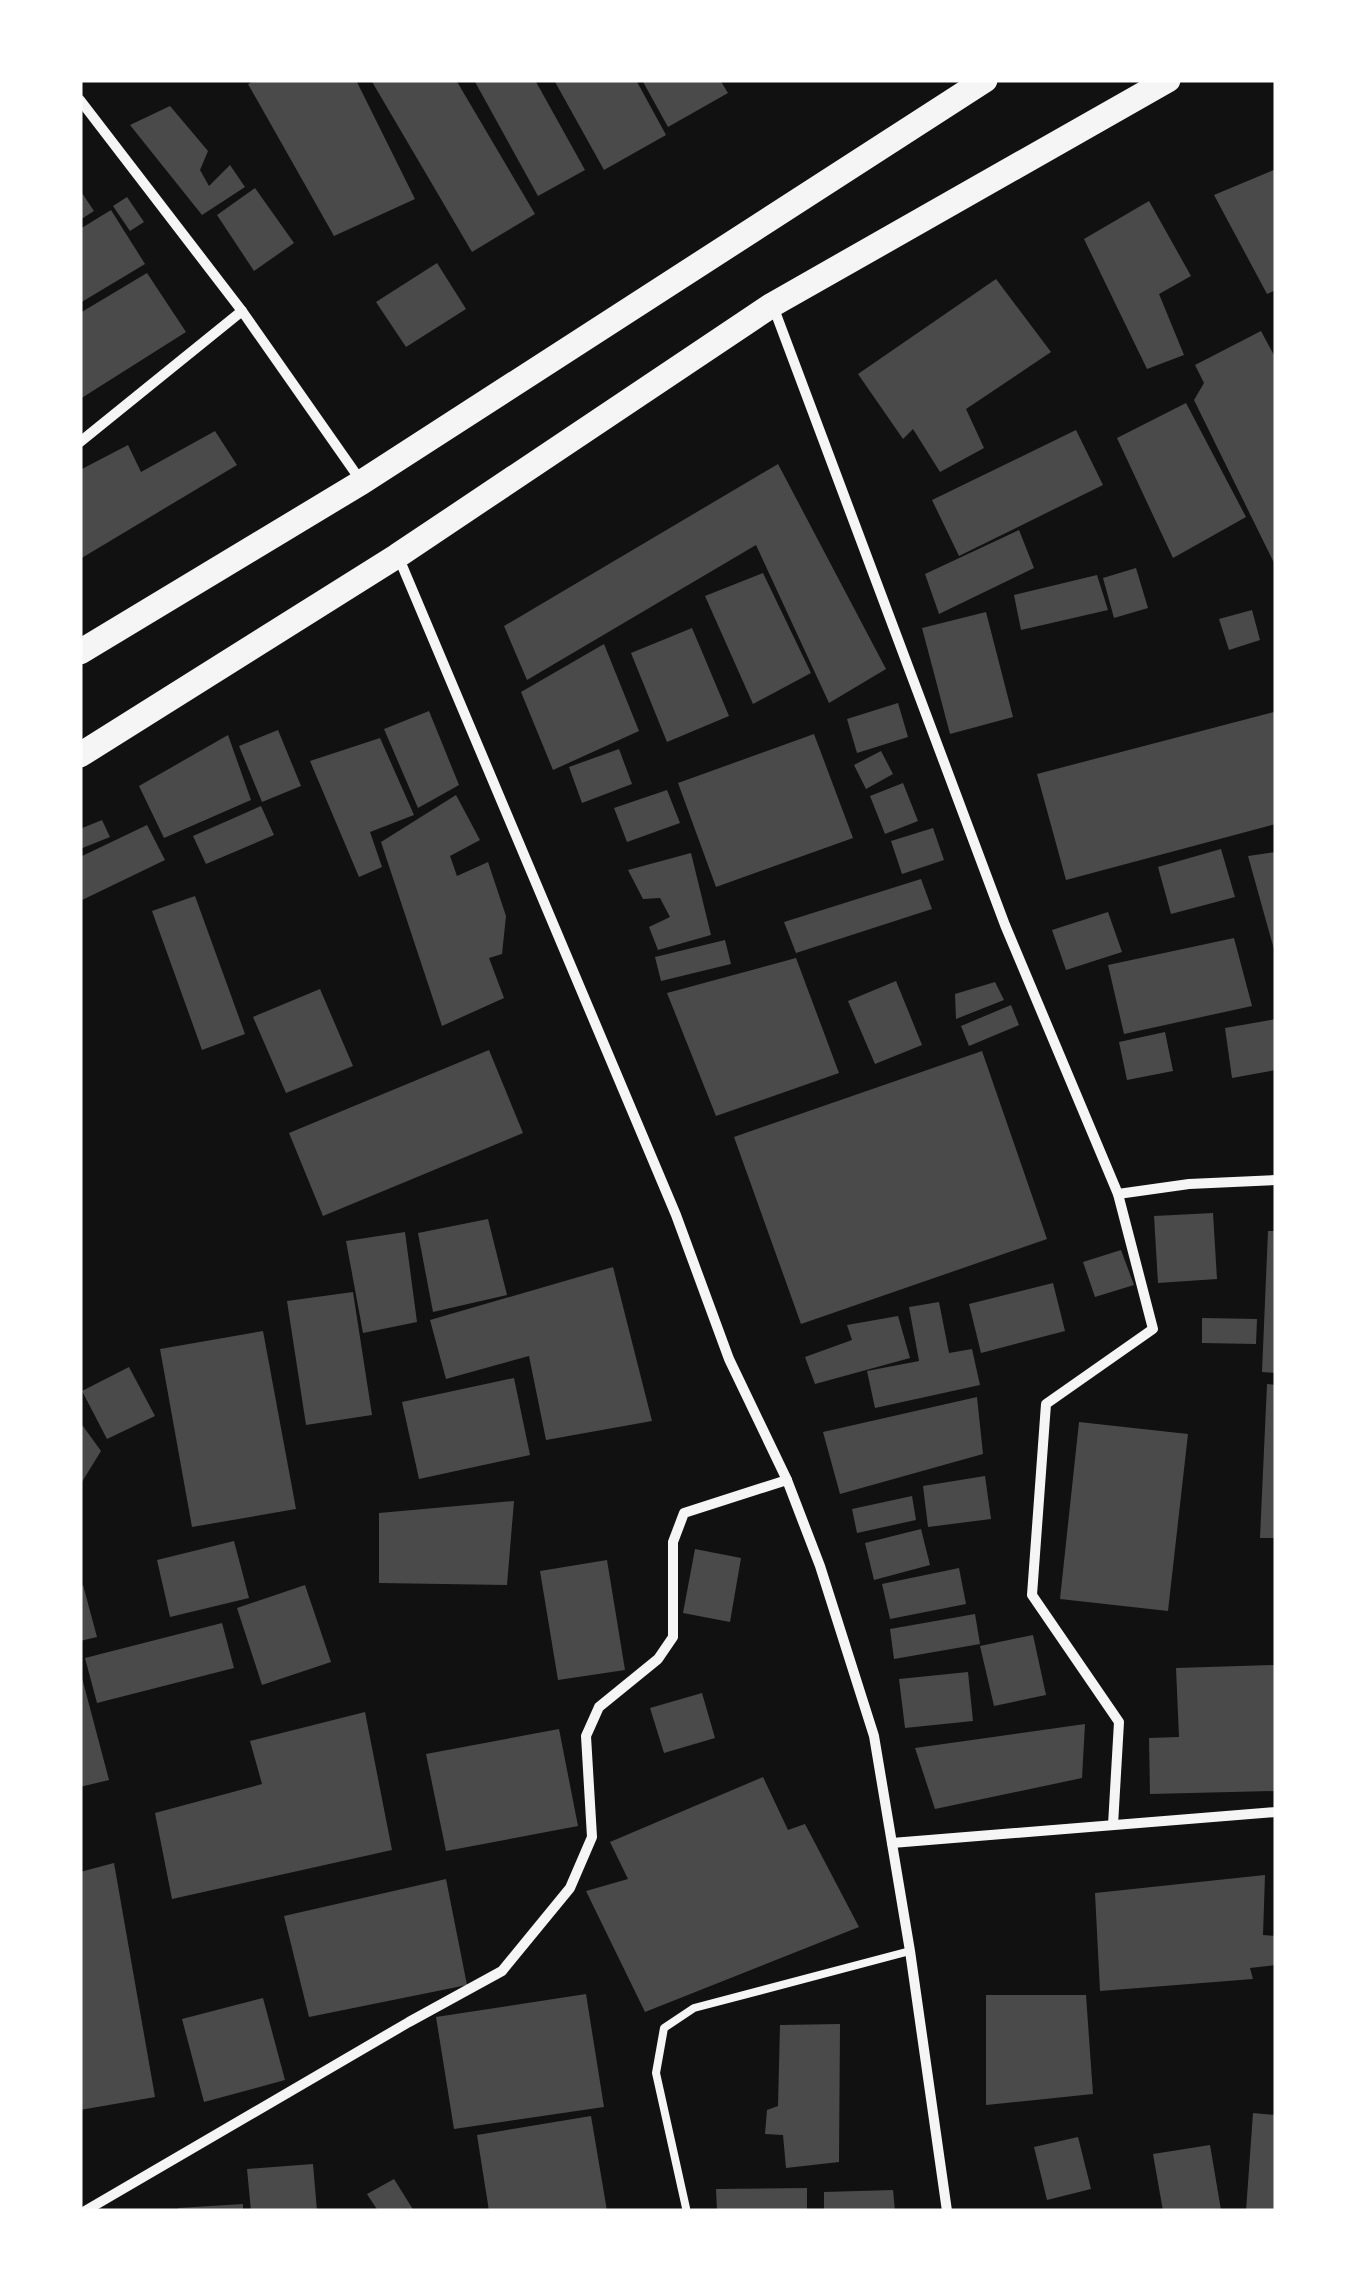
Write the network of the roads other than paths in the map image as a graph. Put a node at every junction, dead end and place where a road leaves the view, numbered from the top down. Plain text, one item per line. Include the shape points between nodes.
1 (985, 80) edge
2 (1168, 80) edge
3 (80, 100) edge
4 (772, 306) junction
5 (242, 311) junction
6 (80, 442) edge
7 (362, 482) junction
8 (397, 556) junction
9 (80, 652) edge
10 (80, 755) edge
11 (1276, 1180) edge
12 (1118, 1194) junction
13 (787, 1480) junction
14 (1276, 1812) edge
15 (1113, 1825) junction
16 (892, 1843) junction
17 (910, 1950) junction
18 (686, 2208) dead end
19 (86, 2211) edge
20 (947, 2211) edge

1 - 7 main road
2 - 4 main road
3 - 5 street
4 - 8 main road
4 - 12 street via 1005,925
5 - 6 street
5 - 7 street
7 - 9 main road
8 - 10 main road
8 - 13 street via 676,1215 729,1359
11 - 12 street
12 - 15 street via 1154,1329 1046,1404 1032,1595 1118,1722
13 - 16 street via 874,1736
13 - 19 street via 684,1513 673,1542 672,1636 658,1659 599,1707 586,1736 592,1837 570,1888 502,1972
14 - 15 street
15 - 16 street
16 - 17 street
17 - 18 lane via 694,2008 664,2028 656,2072
17 - 20 street

